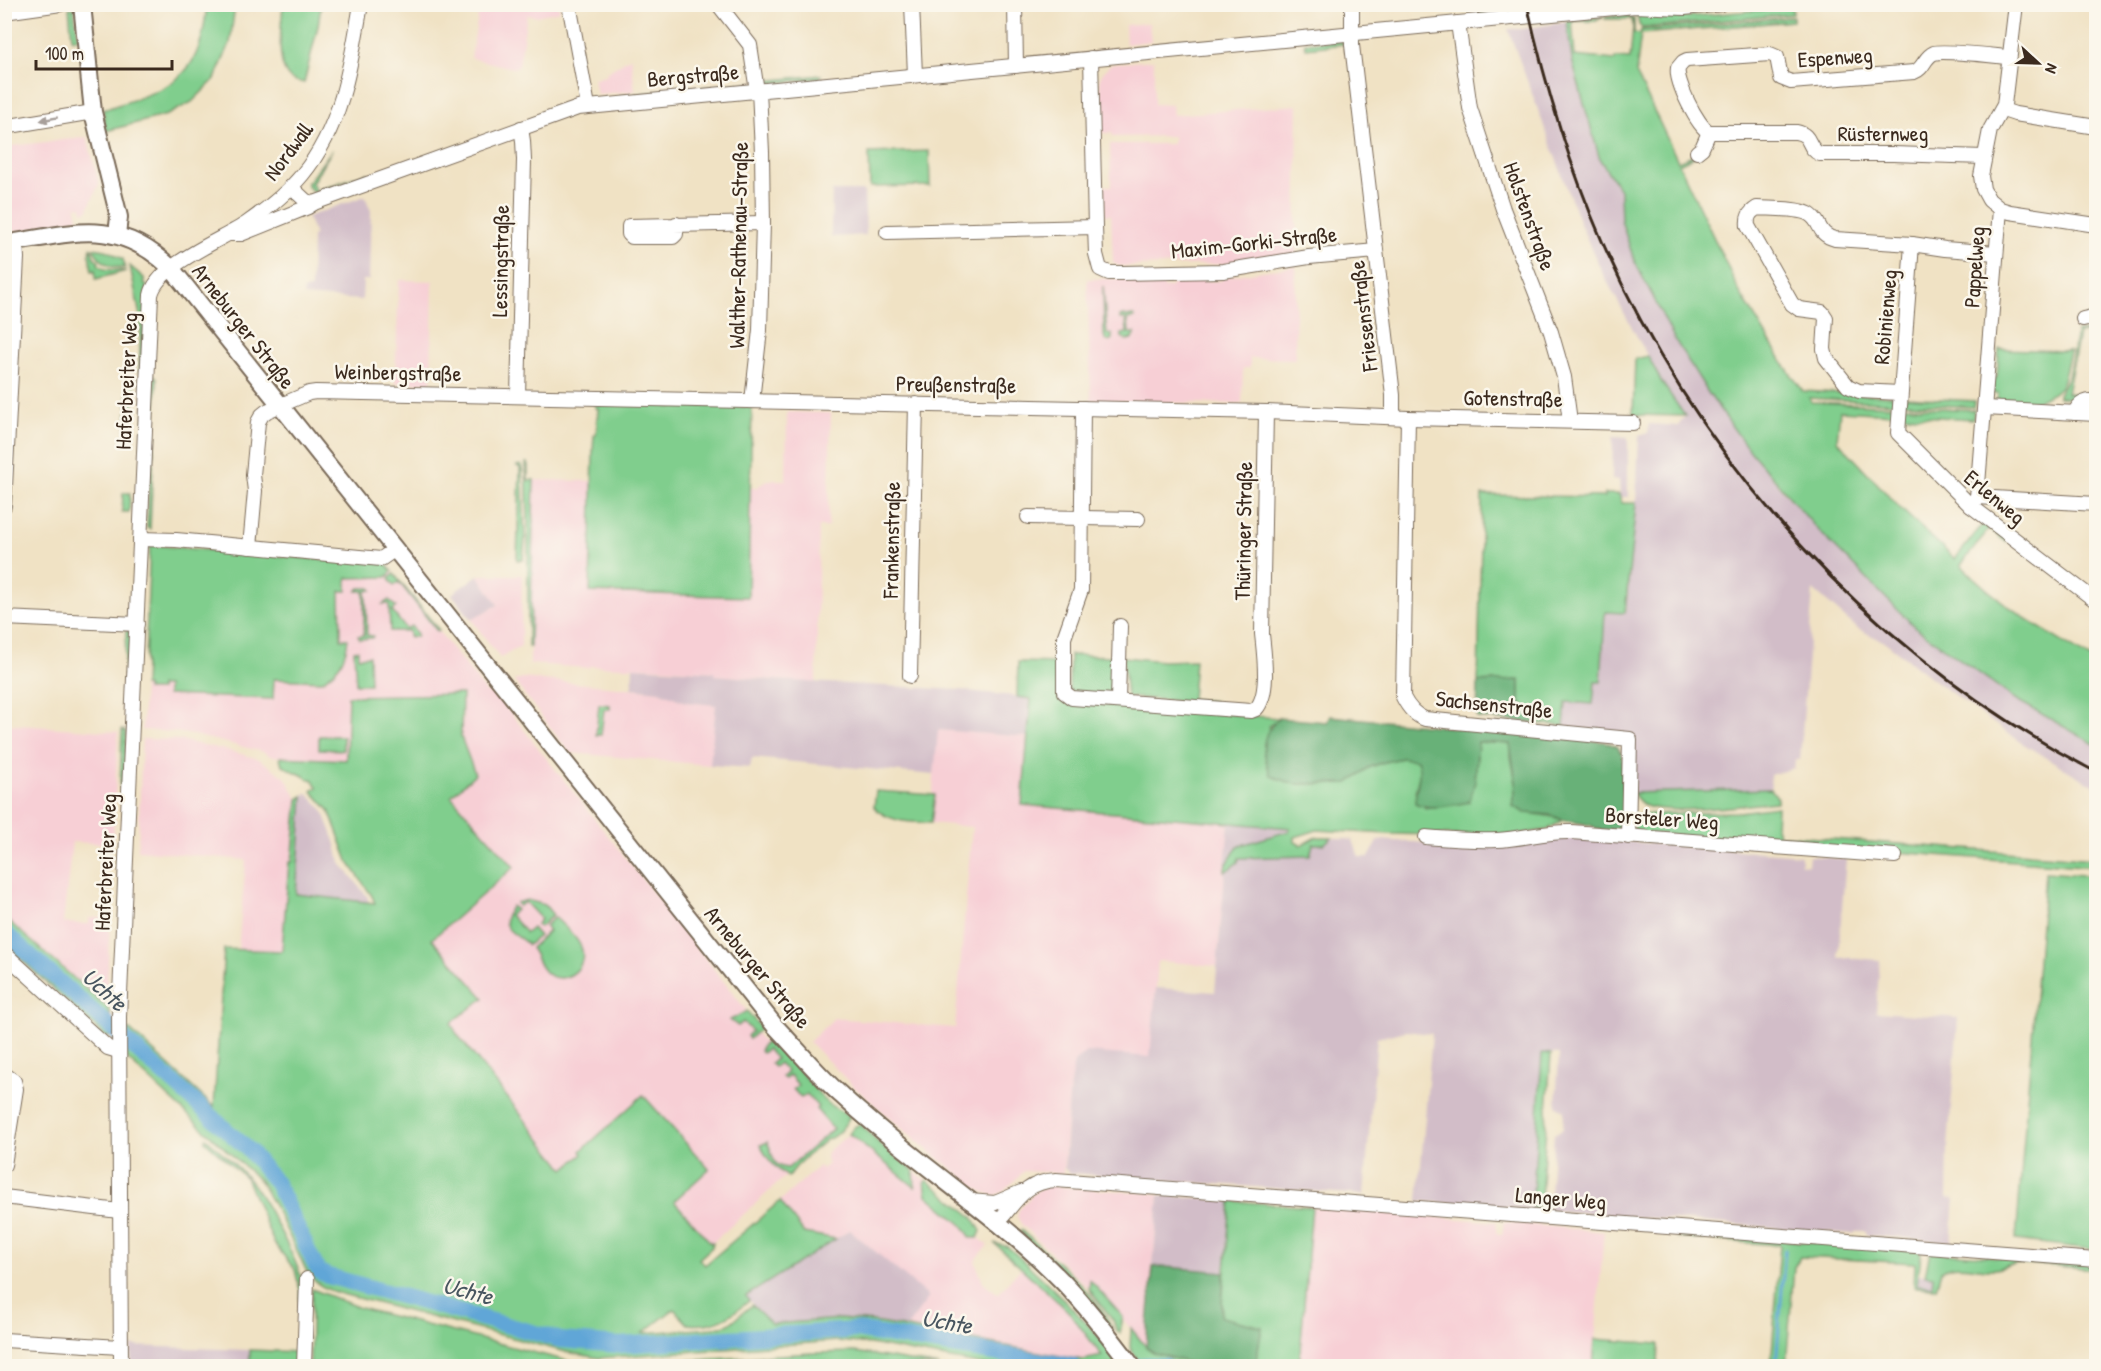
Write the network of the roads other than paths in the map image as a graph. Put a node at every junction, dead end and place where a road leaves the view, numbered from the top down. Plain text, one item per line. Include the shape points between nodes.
1 (61, 4) edge
2 (82, 4) edge
3 (361, 4) edge
4 (568, 4) edge
5 (718, 4) edge
6 (912, 4) edge
7 (1015, 4) edge
8 (1352, 4) edge
9 (1721, 4) edge
10 (2016, 4) edge
11 (4, 12) edge
12 (1458, 23) junction
13 (1351, 33) junction
14 (2009, 57) junction
15 (1091, 58) junction
16 (1016, 66) junction
17 (915, 75) junction
18 (758, 90) junction
19 (588, 106) junction
20 (2003, 110) junction
21 (94, 118) junction
22 (4, 127) edge
23 (521, 128) junction
24 (2097, 128) edge
25 (1709, 132) junction
26 (1697, 152) dead end
27 (1984, 157) junction
28 (291, 187) junction
29 (314, 203) junction
30 (2000, 209) junction
31 (763, 223) junction
32 (676, 224) dead end
33 (2097, 225) edge
34 (1095, 227) junction
35 (887, 232) dead end
36 (229, 234) junction
37 (117, 235) junction
38 (10, 243) edge
39 (1912, 244) junction
40 (1376, 251) junction
41 (1996, 253) junction
42 (171, 268) junction
43 (518, 396) junction
44 (1900, 399) junction
45 (752, 400) junction
46 (2097, 401) edge
47 (916, 404) junction
48 (279, 406) junction
49 (1083, 408) junction
50 (1985, 408) junction
51 (1266, 412) junction
52 (2075, 413) junction
53 (2097, 414) edge
54 (1393, 416) junction
55 (1408, 418) junction
56 (1570, 420) junction
57 (1633, 423) dead end
58 (1974, 502) junction
59 (2097, 504) edge
60 (4, 506) edge
61 (1028, 517) dead end
62 (1082, 518) junction
63 (1138, 519) dead end
64 (140, 539) junction
65 (250, 547) junction
66 (394, 550) junction
67 (2097, 601) edge
68 (4, 618) edge
69 (136, 624) junction
70 (1120, 627) dead end
71 (909, 676) dead end
72 (1118, 701) junction
73 (1426, 837) dead end
74 (1628, 837) junction
75 (1895, 856) dead end
76 (4, 953) edge
77 (118, 1049) junction
78 (4, 1074) edge
79 (4, 1166) edge
80 (1026, 1190) junction
81 (4, 1197) edge
82 (969, 1201) junction
83 (119, 1211) junction
84 (997, 1223) junction
85 (2097, 1260) edge
86 (307, 1280) dead end
87 (4, 1340) edge
88 (120, 1347) junction
89 (1130, 1363) edge
90 (121, 1366) edge
91 (304, 1366) edge

1 - 11 street
2 - 21 main road
3 - 28 street, Nordwall via 348,76 334,120 318,153
4 - 19 street
5 - 18 street, Walther-Rathenau-Straße via 750,45
6 - 17 street
7 - 16 street
8 - 13 street, Friesenstraße
9 - 12 street, Bergstraße via 1684,8 1635,6
10 - 14 street, Pappelweg
12 - 13 street, Bergstraße
12 - 56 street, Holstenstraße via 1470,108 1503,209 1551,332 1564,377
13 - 15 street, Bergstraße
13 - 40 street, Friesenstraße
14 - 20 street, Pappelweg
14 - 25 street, Espenweg via 1939,52 1914,72 1791,82 1781,78 1777,57 1770,54 1687,60 1678,68 1679,80 1700,124
15 - 16 street, Bergstraße
15 - 34 street
16 - 17 street, Bergstraße
17 - 18 street, Bergstraße
18 - 19 street, Bergstraße
18 - 31 street, Walther-Rathenau-Straße
19 - 23 street, Bergstraße
20 - 24 street
20 - 27 street, Pappelweg via 1990,130
21 -> 22 street
21 - 37 main road via 119,217
23 - 29 street, Bergstraße
23 - 43 street, Lessingstraße via 524,160
25 - 26 street
25 - 27 street, Rüsternweg via 1804,134 1820,154
27 - 30 street, Pappelweg via 1983,189
28 - 29 street
28 - 36 street, Nordwall
29 - 36 street, Bergstraße via 241,234
30 - 33 street
30 - 41 street, Pappelweg
31 - 32 street
31 - 45 street, Walther-Rathenau-Straße via 760,330
34 - 35 street
34 - 40 street, Maxim-Gorki-Straße via 1097,263 1109,273 1222,271
36 - 42 street, Nordwall
37 - 38 main road via 88,232
37 - 42 main road, Arneburger Straße via 131,240
38 - 60 street via 17,258
39 - 41 street, Robinienweg
39 - 44 street, Robinienweg
39 - 44 street, Robinienweg via 1829,237 1821,232 1812,216 1803,212 1757,208 1747,219 1752,235 1792,304 1799,309 1822,312 1826,318 1826,358 1848,386
40 - 54 street, Friesenstraße
41 - 50 street, Pappelweg
42 - 48 main road, Arneburger Straße
42 - 64 street, Haferbreiter Weg via 154,284 151,295
43 - 45 street, Preußenstraße
43 - 48 street, Weinbergstraße via 323,392 309,393
44 - 58 street, Erlenweg via 1900,437
45 - 47 street, Preußenstraße
46 - 52 street via 2088,400
47 - 49 street, Preußenstraße
47 - 71 street, Frankenstraße
48 - 65 street, Weinbergstraße via 265,412 258,422
48 - 66 main road, Arneburger Straße
49 - 51 street, Preußenstraße
49 - 62 street
50 - 52 street
50 - 58 street, Pappelweg
51 - 54 street, Preußenstraße
51 - 72 street, Thüringer Straße via 1263,698 1251,711
52 - 53 street
54 - 55 street, Gotenstraße
55 - 56 street, Gotenstraße
55 - 74 street, Sachsenstraße via 1403,697 1408,707 1425,719 1630,740
56 - 57 street, Gotenstraße
58 - 59 street
58 - 67 street, Erlenweg via 2063,578
61 - 62 street
62 - 63 street
62 - 72 street via 1081,590 1065,633 1064,692 1072,698
64 - 65 street
64 - 69 street, Haferbreiter Weg
65 - 66 street via 381,559
66 - 82 main road, Arneburger Straße via 775,1026 839,1094
68 - 69 street
69 - 77 street, Haferbreiter Weg
70 - 72 street
73 - 74 street, Borsteler Weg via 1497,840 1560,831
74 - 75 street, Borsteler Weg
76 - 77 street via 108,1048
77 - 83 street, Haferbreiter Weg
78 - 79 street via 16,1089
80 - 82 street, Langer Weg via 995,1203
80 - 84 street, Langer Weg
80 - 85 street, Langer Weg via 1034,1184 1056,1180
81 - 83 street
82 - 84 main road, Arneburger Straße
83 - 88 street, Haferbreiter Weg
84 - 89 main road, Arneburger Straße via 1064,1283
86 - 91 street
87 - 88 street
88 - 90 street, Haferbreiter Weg

